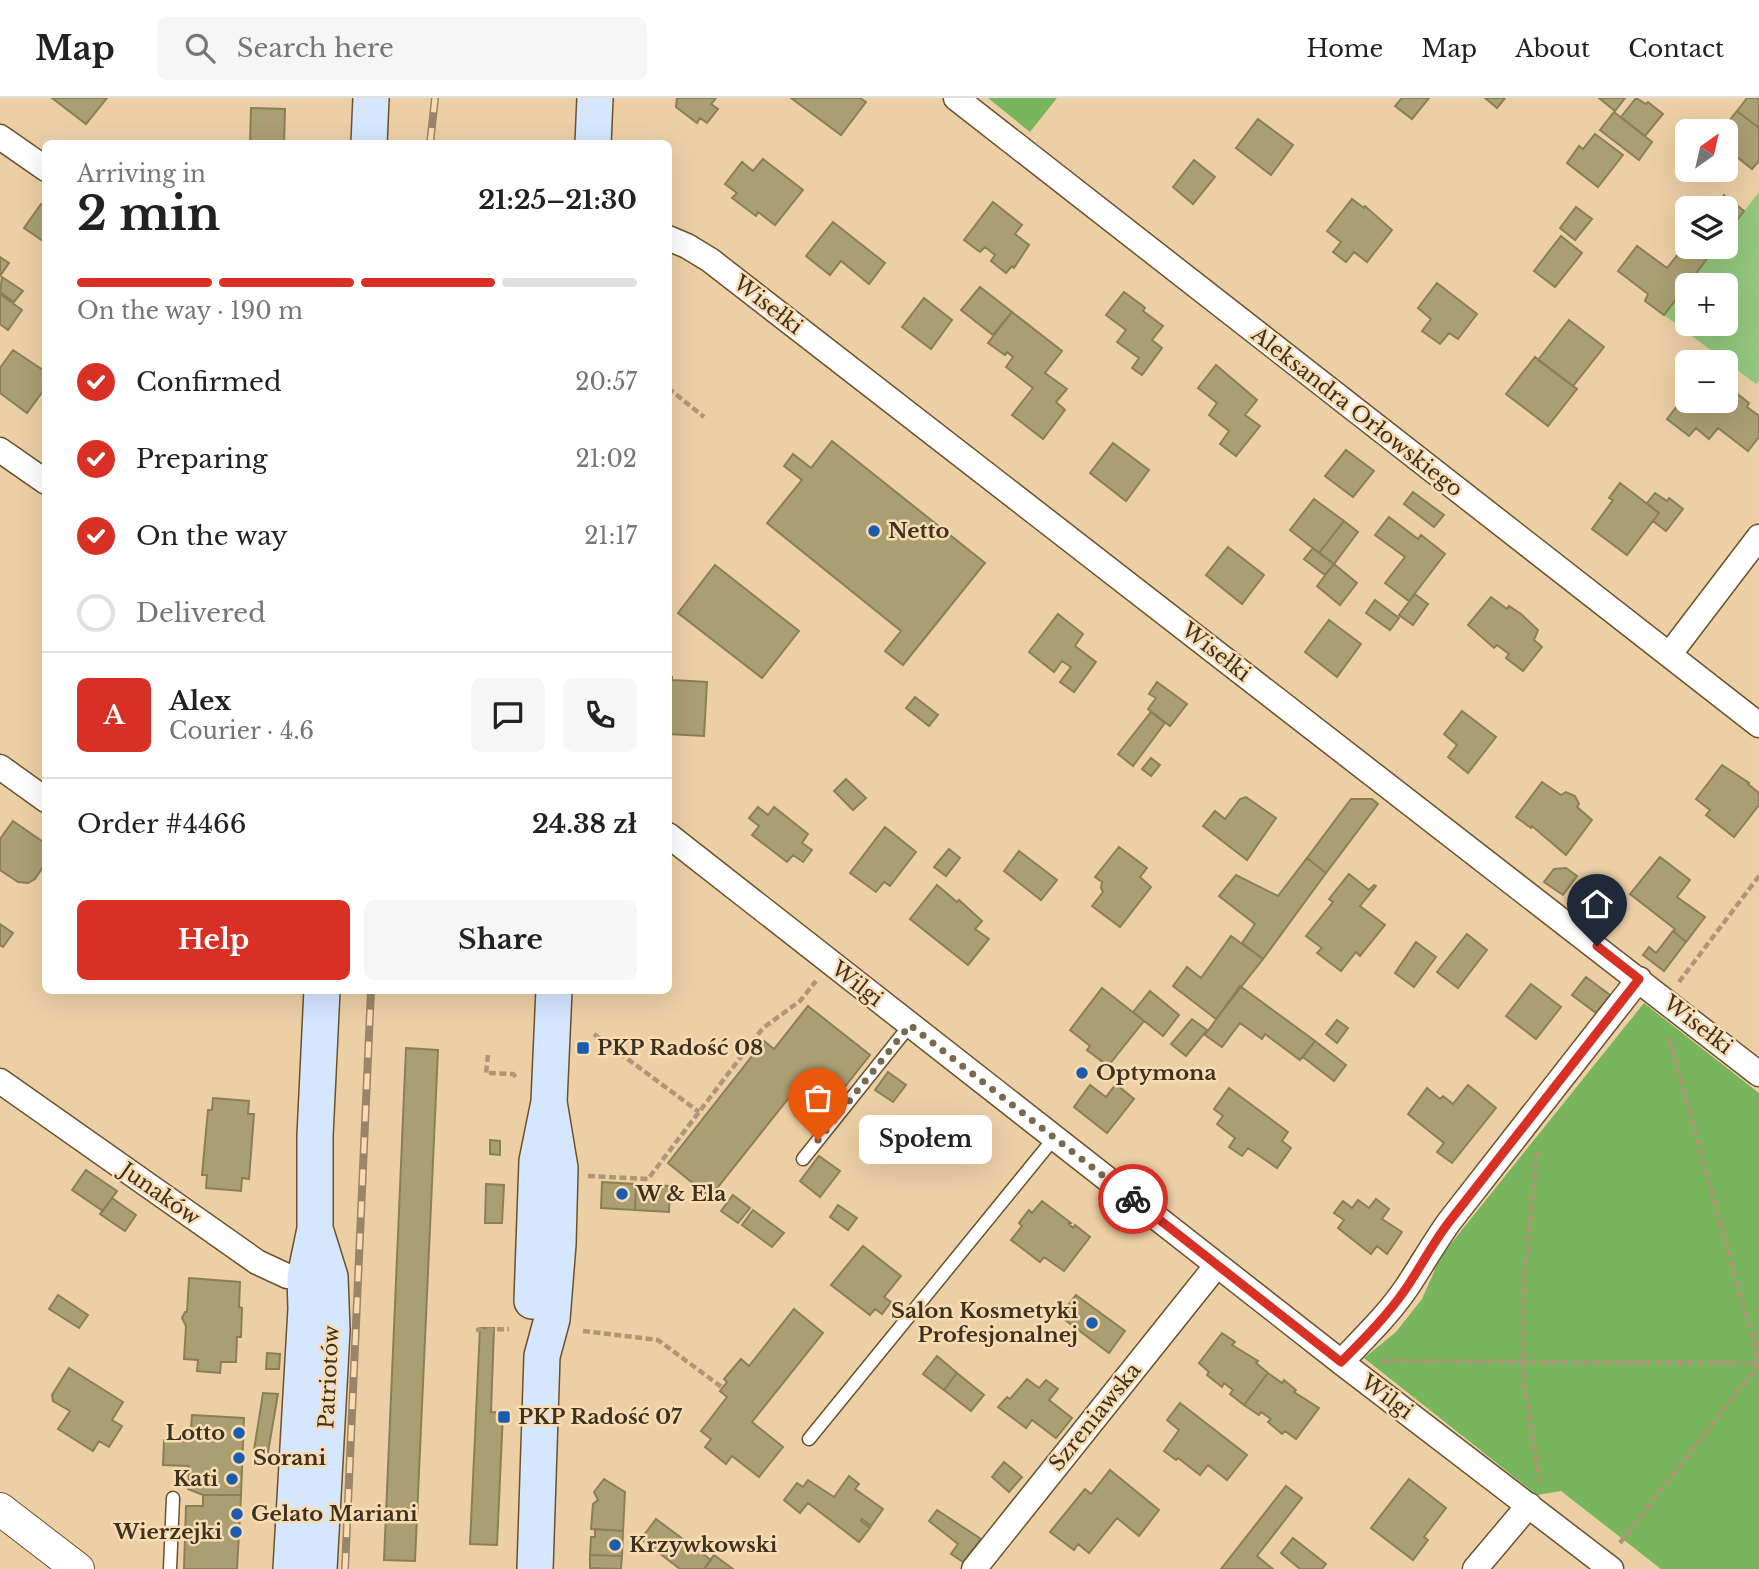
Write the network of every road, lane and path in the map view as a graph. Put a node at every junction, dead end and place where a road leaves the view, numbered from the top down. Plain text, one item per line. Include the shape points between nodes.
1 (370, 98) edge
2 (595, 98) edge
3 (956, 98) edge
4 (0, 137) edge
5 (369, 140) edge
6 (593, 140) edge
7 (42, 166) edge
8 (672, 240) edge
9 (672, 391) edge
10 (704, 417) dead end
11 (0, 450) edge
12 (42, 479) edge
13 (1759, 537) edge
14 (1669, 655) junction
15 (1759, 724) edge
16 (0, 767) edge
17 (42, 797) edge
18 (672, 838) edge
19 (1759, 876) edge
20 (830, 963) junction
21 (1639, 979) junction
22 (322, 994) edge
23 (554, 994) edge
24 (1665, 1000) junction
25 (910, 1025) junction
26 (594, 1034) dead end
27 (1759, 1074) edge
28 (0, 1081) edge
29 (1542, 1103) junction
30 (699, 1112) junction
31 (1055, 1137) junction
32 (803, 1159) dead end
33 (587, 1176) dead end
34 (1217, 1265) junction
35 (318, 1277) junction
36 (509, 1329) dead end
37 (476, 1331) dead end
38 (583, 1331) dead end
39 (1524, 1360) junction
40 (1341, 1362) junction
41 (1759, 1363) edge
42 (723, 1388) dead end
43 (809, 1439) dead end
44 (173, 1498) dead end
45 (0, 1509) edge
46 (1538, 1512) junction
47 (26, 1529) junction
48 (1609, 1567) edge
49 (66, 1569) edge
50 (78, 1569) edge
51 (170, 1569) edge
52 (291, 1569) edge
53 (318, 1569) edge
54 (535, 1569) edge
55 (974, 1569) edge
56 (1475, 1569) edge

1 - 5 main road
2 - 6 main road
3 - 14 street, Aleksandra Orłowskiego
4 - 7 street
8 - 21 street, Wisełki via 710,260
9 - 10 path
11 - 12 street
13 - 14 street
14 - 15 street, Aleksandra Orłowskiego
16 - 17 street
18 - 20 street, Wilgi
19 - 24 path
20 - 25 street, Wilgi
20 - 30 path via 800,1001 763,1028
21 - 24 street, Wisełki
21 - 29 street
22 - 35 main road, Patriotów via 315,1136
23 - 54 main road via 549,1102 560,1168 558,1244 552,1319 542,1356
24 - 27 street, Wisełki
24 - 41 path via 1667,1033
25 - 31 street, Wilgi
25 - 32 lane
26 - 30 path
28 - 35 street, Junaków via 257,1262 287,1276
29 - 39 path via 1524,1281
29 - 40 street via 1449,1222 1406,1288
30 - 33 path via 649,1179
31 - 34 street, Wilgi
31 - 43 lane
34 - 40 street, Wilgi
34 - 55 street, Szreniawska
35 - 52 main road, Patriotów via 306,1309
35 - 53 main road, Patriotów via 332,1330
36 - 37 path
38 - 42 path via 658,1340
39 - 40 path
39 - 41 path
39 - 46 path
40 - 46 street, Wilgi
41 - 48 path via 1625,1534
44 - 51 lane
45 - 47 street
46 - 48 street, Wilgi
46 - 56 street
47 - 49 street
47 - 50 street

